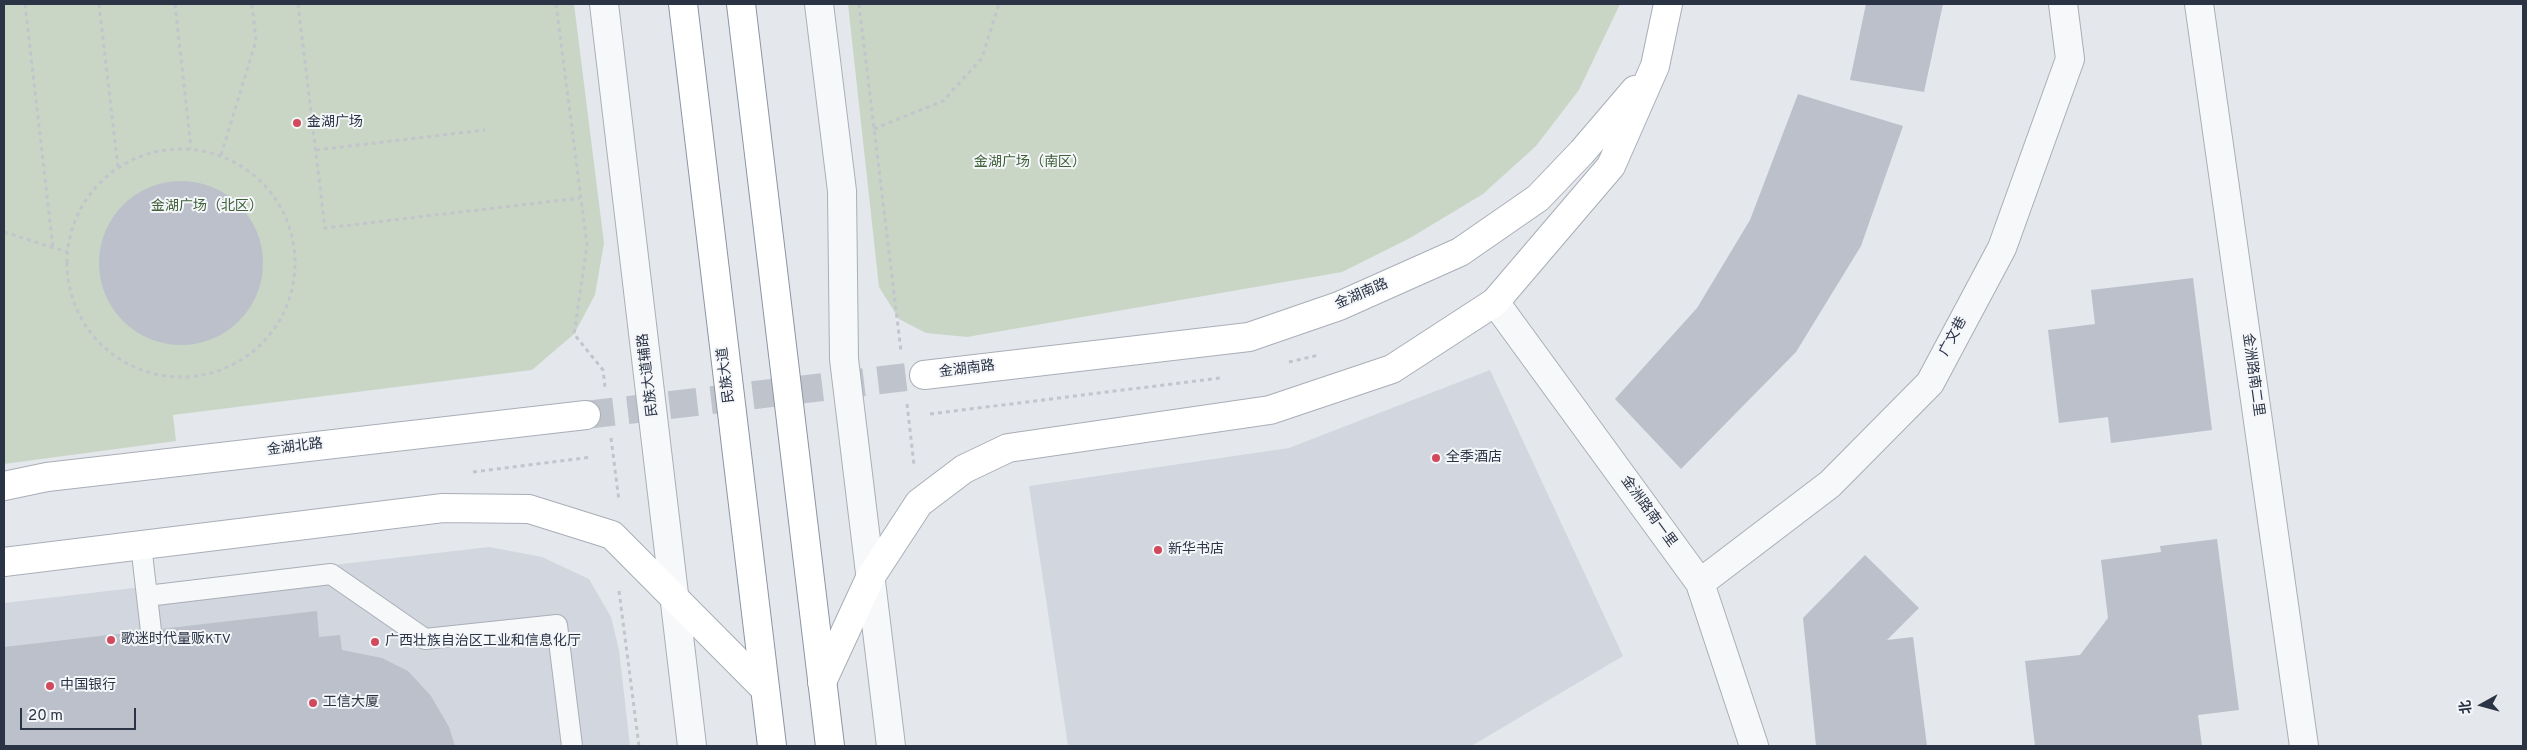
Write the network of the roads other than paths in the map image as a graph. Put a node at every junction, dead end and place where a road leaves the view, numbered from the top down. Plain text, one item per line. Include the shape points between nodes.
1 (604, 4) edge
2 (683, 4) edge
3 (741, 4) edge
4 (819, 4) edge
5 (1668, 4) edge
6 (1688, 4) edge
7 (2063, 4) edge
8 (2199, 4) edge
9 (1655, 66) junction
10 (1495, 302) junction
11 (915, 385) tunnel mouth
12 (586, 415) tunnel mouth
13 (4, 486) edge
14 (141, 545) junction
15 (4, 562) edge
16 (870, 578) junction
17 (1700, 582) junction
18 (147, 596) junction
19 (676, 598) junction
20 (151, 631) dead end
21 (822, 682) junction
22 (765, 689) junction
23 (572, 746) edge
24 (692, 746) edge
25 (772, 746) edge
26 (830, 746) edge
27 (891, 746) edge
28 (1754, 746) edge
29 (2304, 746) edge

1 - 19 street, 民族大道辅路
2 - 22 main road, 民族大道
3 - 21 main road
4 - 16 street via 842,191 844,359
5 - 9 main road
6 - 9 main road, 金湖南路
7 - 17 street, 广文巷 via 2070,59 2067,68 2002,248 1930,383 1830,484
8 - 29 street, 金洲路南二里
9 - 10 main road via 1611,166
9 - 11 main road, 金湖南路 via 1538,198 1460,252 1339,306 1249,337
10 - 16 main road via 1392,369 1270,410 1008,448 964,469 919,503
10 - 17 street, 金洲路南一里
12 - 13 main road, 金湖北路 via 47,477
14 - 15 main road
14 - 18 lane
14 - 19 main road via 443,508 529,508 612,535
16 - 21 main road
16 - 27 street
17 - 28 street, 金洲路南一里
18 - 20 lane
18 - 23 lane via 331,574 425,639 557,625
19 - 22 main road
19 - 24 street, 民族大道辅路
21 - 26 main road
22 - 25 main road, 民族大道

